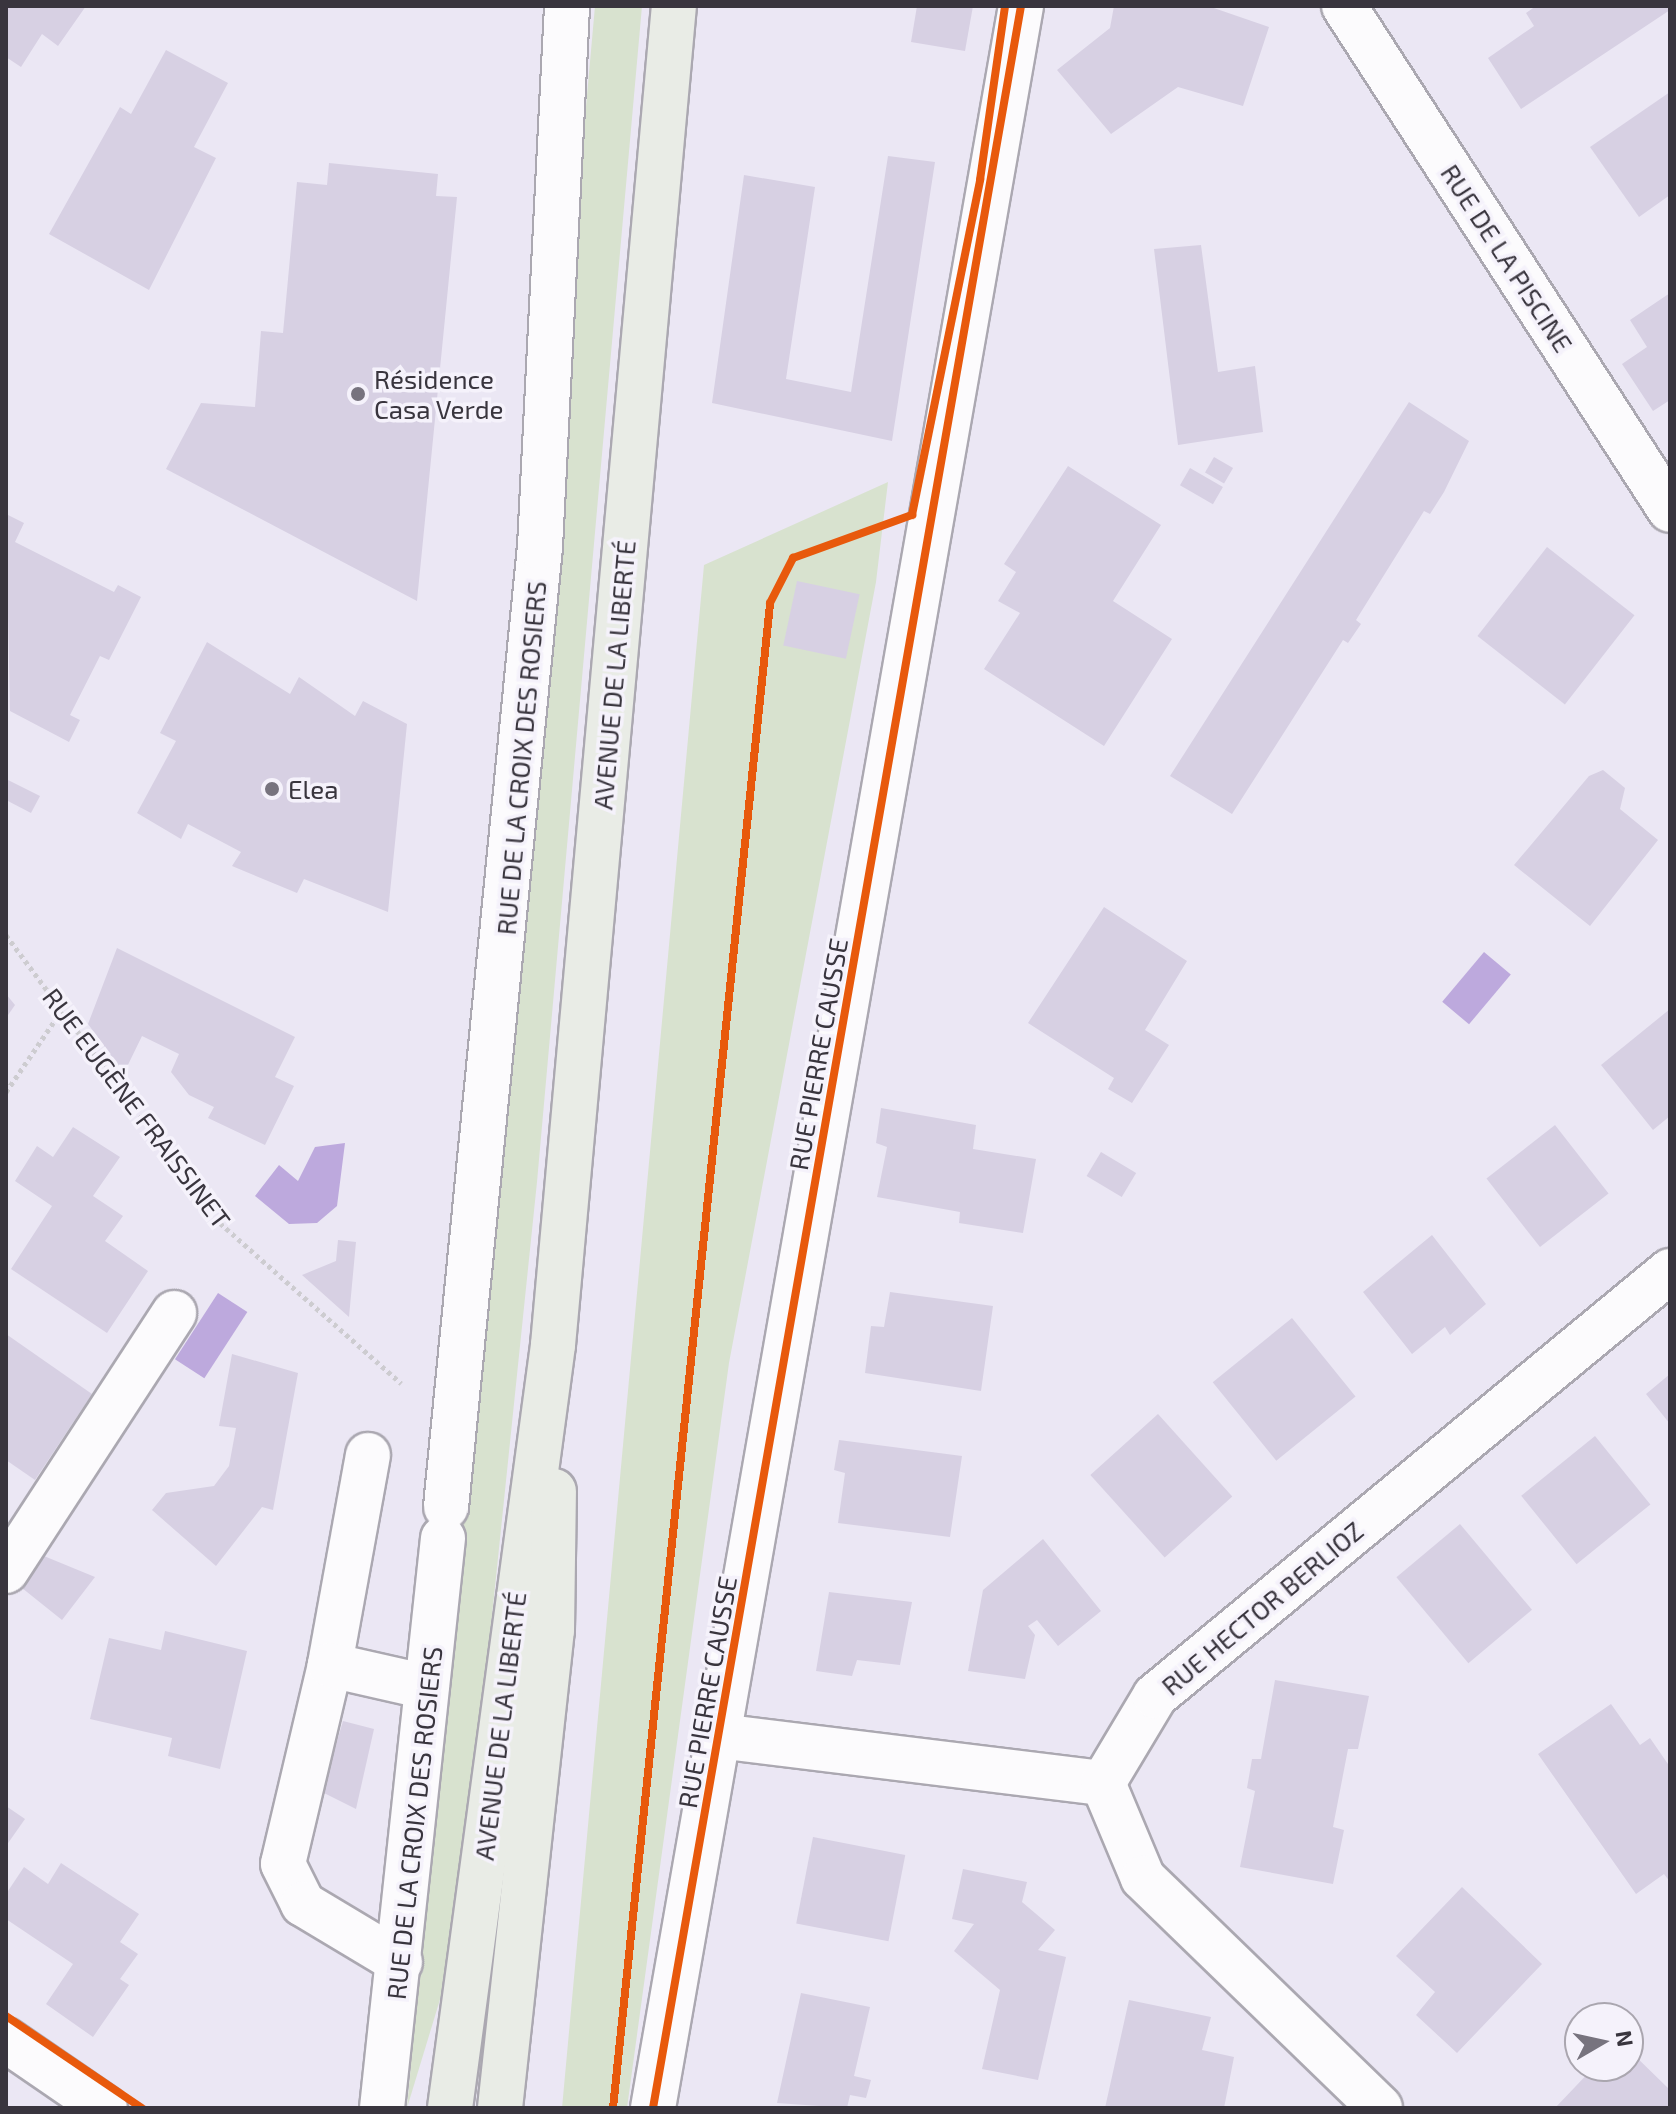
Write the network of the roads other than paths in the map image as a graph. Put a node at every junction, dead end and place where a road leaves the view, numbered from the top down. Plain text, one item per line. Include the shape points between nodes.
1 (674, 6) edge
2 (1021, 6) edge
3 (1344, 6) edge
4 (563, 8) edge
5 (1670, 510) edge
6 (1670, 1271) edge
7 (174, 1313) dead end
8 (553, 1345) junction
9 (368, 1455) dead end
10 (6, 1571) edge
11 (330, 1665) junction
12 (427, 1687) junction
13 (719, 1736) junction
14 (1103, 1783) junction
15 (400, 1962) junction
16 (6, 2040) edge
17 (105, 2108) edge
18 (382, 2108) edge
19 (450, 2108) edge
20 (500, 2108) edge
21 (653, 2108) edge
22 (1380, 2108) edge

1 - 8 main road, AVENUE DE LA LIBERTÉ
2 - 13 street, RUE PIERRE CAUSSE
3 - 5 street, RUE DE LA PISCINE
4 - 12 street, RUE DE LA CROIX DES ROSIERS via 540,547
6 - 14 street, RUE HECTOR BERLIOZ via 1155,1696
7 - 10 street
8 - 19 main road, AVENUE DE LA LIBERTÉ
8 - 20 main road, AVENUE DE LA LIBERTÉ via 552,1630
9 - 11 street
11 - 12 street
11 - 15 street via 283,1864 303,1904
12 - 15 street, RUE DE LA CROIX DES ROSIERS
13 - 14 street
13 - 21 street, RUE PIERRE CAUSSE
14 - 22 street via 1143,1878
15 - 18 street, RUE DE LA CROIX DES ROSIERS
16 - 17 street

